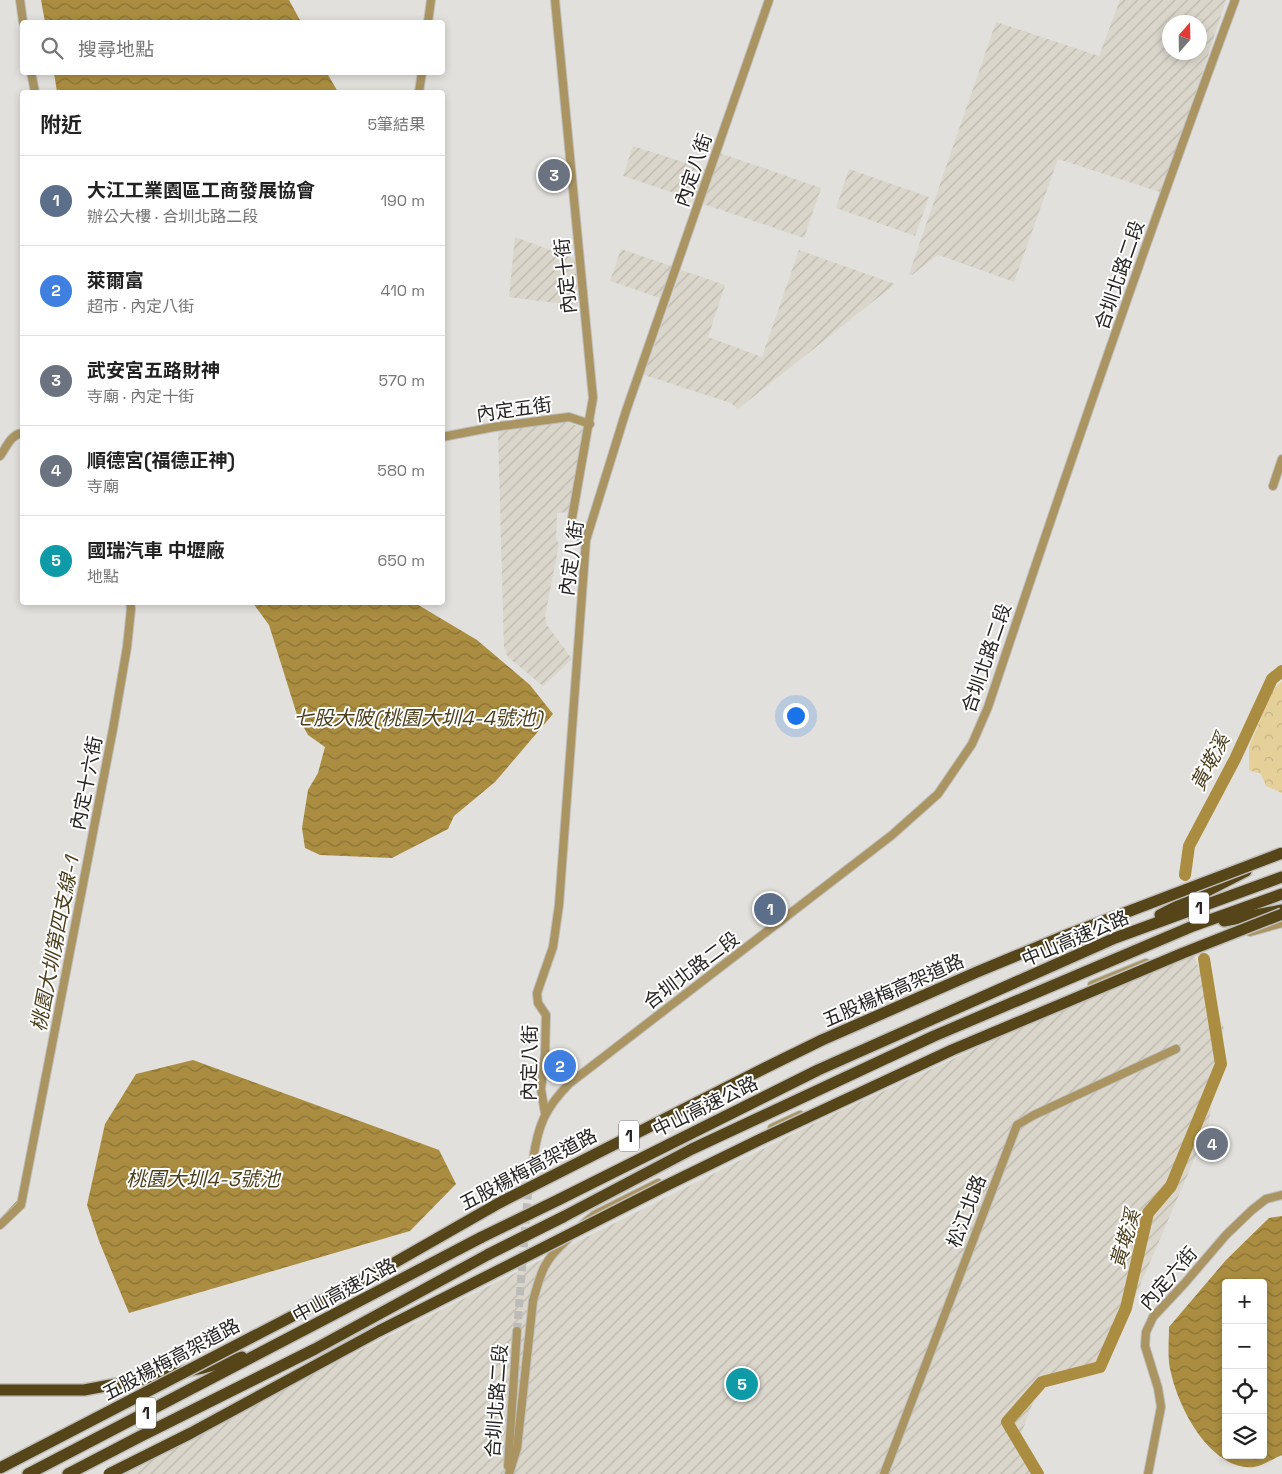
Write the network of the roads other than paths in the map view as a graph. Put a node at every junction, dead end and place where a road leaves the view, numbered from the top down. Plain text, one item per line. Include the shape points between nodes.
1 (20, 0) edge
2 (431, 0) edge
3 (556, 0) edge
4 (769, 0) edge
5 (1235, 0) edge
6 (23, 20) edge
7 (428, 20) edge
8 (32, 75) edge
9 (422, 75) edge
10 (35, 90) edge
11 (420, 90) edge
12 (590, 424) junction
13 (20, 433) edge
14 (445, 436) edge
15 (0, 456) edge
16 (1282, 459) edge
17 (1273, 486) dead end
18 (586, 540) junction
19 (130, 609) edge
20 (1282, 852) edge
21 (1282, 877) edge
22 (1282, 894) edge
23 (1282, 912) edge
24 (1282, 923) edge
25 (1193, 926) junction
26 (1115, 938) junction
27 (1176, 1049) dead end
28 (545, 1113) junction
29 (532, 1160) tunnel mouth
30 (1282, 1195) edge
31 (0, 1225) edge
32 (517, 1331) tunnel mouth
33 (263, 1352) junction
34 (0, 1390) edge
35 (523, 1395) junction
36 (512, 1414) junction
37 (139, 1437) junction
38 (0, 1468) edge
39 (28, 1474) edge
40 (68, 1474) edge
41 (84, 1474) edge
42 (109, 1474) edge
43 (508, 1474) edge
44 (884, 1474) edge
45 (1148, 1474) edge

1 - 6 street
2 - 7 street
3 - 12 street, 內定十街 via 593,398
4 - 18 street, 內定八街 via 626,411
5 - 28 street, 合圳北路二段 via 1184,136 988,707 972,744 938,794 892,835 570,1083
8 - 10 street
9 - 11 street
12 - 14 street, 內定五街 via 569,417
12 - 18 street, 內定十街 via 571,524 572,529
13 - 15 street via 12,437
16 - 17 street
18 - 28 street, 內定八街 via 559,906 553,948 537,994 538,1004 546,1015 541,1088
19 - 31 street, 內定十六街 via 113,729 20,1204
20 - 26 highway
20 - 38 highway, 五股楊梅高架道路 / 1, bridge via 1038,946 775,1063 499,1203 387,1267
21 - 26 highway, 中山高速公路 / 1
22 - 25 highway, 中山高速公路 / 1
23 - 25 highway
23 - 42 highway, 1, bridge via 952,1050 770,1135 379,1331
24 - 35 street via 1133,967 785,1122 594,1215 551,1254 539,1278 533,1302
25 - 37 highway, 中山高速公路 / 1, bridge via 934,1036 692,1148 315,1348
26 - 33 highway, 中山高速公路 / 1, bridge via 818,1070 482,1237
27 - 44 street, 松江北路 via 1017,1125
28 - 29 street, 合圳北路二段
30 - 45 street, 內定六街 via 1266,1199 1252,1210 1152,1317 1145,1346 1161,1407
32 - 36 street, 合圳北路二段
33 - 34 highway via 203,1368 84,1390
33 - 39 highway, 中山高速公路 / 1
35 - 36 street
35 - 43 street via 517,1448
36 - 43 street, 合圳北路二段
37 - 40 highway, 中山高速公路 / 1
37 - 41 highway

